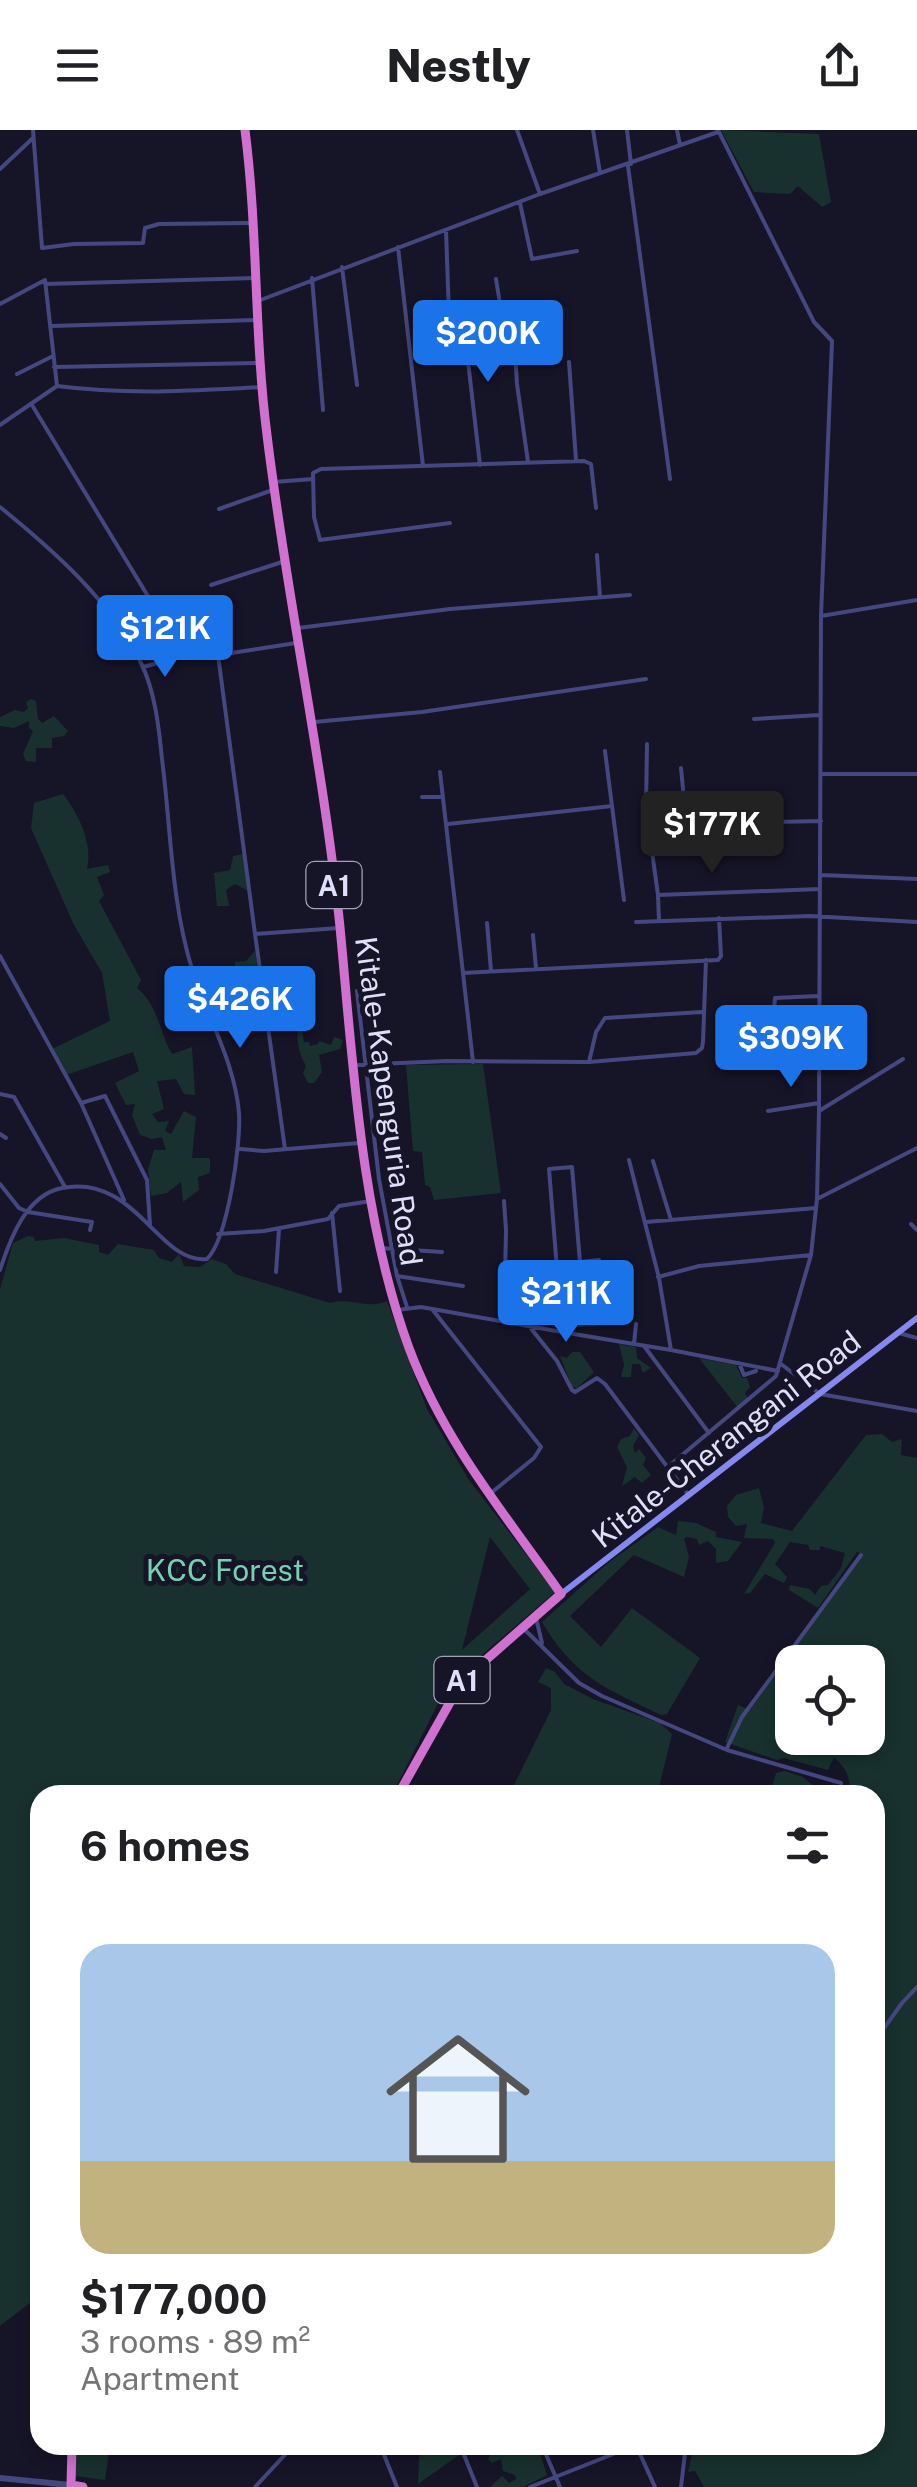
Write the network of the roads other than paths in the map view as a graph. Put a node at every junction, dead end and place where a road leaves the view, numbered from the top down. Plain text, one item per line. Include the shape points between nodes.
1 (32, 130) edge
2 (244, 130) edge
3 (517, 130) edge
4 (594, 130) edge
5 (627, 130) edge
6 (677, 130) edge
7 (718, 131) edge
8 (33, 138) junction
9 (680, 145) junction
10 (629, 165) junction
11 (0, 169) edge
12 (600, 172) junction
13 (540, 194) junction
14 (520, 203) junction
15 (254, 222) junction
16 (446, 230) junction
17 (398, 247) junction
18 (578, 251) dead end
19 (342, 267) junction
20 (258, 278) junction
21 (312, 278) junction
22 (496, 279) dead end
23 (45, 284) junction
24 (258, 301) junction
25 (1, 302) edge
26 (259, 320) junction
27 (51, 326) junction
28 (53, 356) junction
29 (261, 362) junction
30 (569, 362) dead end
31 (54, 366) junction
32 (17, 374) dead end
33 (358, 385) dead end
34 (57, 386) junction
35 (263, 386) junction
36 (32, 405) junction
37 (324, 410) dead end
38 (0, 425) edge
39 (576, 460) junction
40 (528, 462) junction
41 (480, 465) junction
42 (423, 466) junction
43 (670, 478) dead end
44 (313, 479) junction
45 (274, 486) junction
46 (0, 507) edge
47 (596, 508) dead end
48 (219, 509) dead end
49 (450, 523) dead end
50 (597, 555) dead end
51 (286, 560) junction
52 (211, 585) dead end
53 (630, 595) dead end
54 (600, 597) junction
55 (917, 600) edge
56 (821, 616) junction
57 (298, 628) junction
58 (301, 642) junction
59 (183, 654) junction
60 (218, 655) junction
61 (144, 666) junction
62 (646, 679) dead end
63 (819, 715) junction
64 (754, 719) dead end
65 (314, 722) junction
66 (647, 744) dead end
67 (606, 751) dead end
68 (681, 768) dead end
69 (440, 772) dead end
70 (821, 774) junction
71 (917, 774) edge
72 (422, 797) dead end
73 (444, 797) junction
74 (612, 806) junction
75 (821, 821) junction
76 (446, 824) junction
77 (821, 875) junction
78 (917, 879) edge
79 (820, 889) junction
80 (658, 894) junction
81 (624, 900) dead end
82 (719, 918) junction
83 (820, 918) junction
84 (658, 921) junction
85 (636, 922) dead end
86 (917, 922) edge
87 (486, 924) dead end
88 (340, 928) junction
89 (255, 934) junction
90 (533, 935) dead end
91 (0, 956) edge
92 (706, 960) junction
93 (536, 968) junction
94 (491, 971) junction
95 (464, 973) junction
96 (357, 990) dead end
97 (818, 996) junction
98 (774, 1010) dead end
99 (703, 1012) junction
100 (818, 1045) junction
101 (775, 1054) dead end
102 (903, 1059) dead end
103 (473, 1062) junction
104 (589, 1062) junction
105 (360, 1065) junction
106 (0, 1094) edge
107 (81, 1103) junction
108 (818, 1103) junction
109 (768, 1111) dead end
110 (818, 1111) junction
111 (0, 1134) edge
112 (6, 1138) dead end
113 (364, 1142) junction
114 (917, 1148) edge
115 (238, 1149) junction
116 (285, 1149) junction
117 (629, 1160) dead end
118 (653, 1161) dead end
119 (0, 1184) edge
120 (66, 1187) junction
121 (817, 1199) junction
122 (124, 1200) junction
123 (372, 1201) junction
124 (504, 1201) dead end
125 (816, 1208) junction
126 (28, 1212) junction
127 (332, 1212) junction
128 (671, 1220) junction
129 (644, 1223) junction
130 (912, 1224) dead end
131 (150, 1225) junction
132 (279, 1229) junction
133 (90, 1230) dead end
134 (917, 1230) edge
135 (218, 1234) junction
136 (0, 1236) edge
137 (9, 1242) junction
138 (385, 1248) junction
139 (442, 1252) dead end
140 (811, 1255) junction
141 (599, 1260) dead end
142 (0, 1270) edge
143 (276, 1272) dead end
144 (396, 1276) junction
145 (658, 1277) junction
146 (463, 1286) dead end
147 (340, 1291) dead end
148 (402, 1308) junction
149 (432, 1309) junction
150 (917, 1318) edge
151 (504, 1322) junction
152 (636, 1324) dead end
153 (529, 1326) junction
154 (562, 1332) junction
155 (898, 1332) junction
156 (917, 1338) edge
157 (634, 1344) junction
158 (644, 1346) junction
159 (671, 1350) junction
160 (739, 1363) junction
161 (781, 1364) junction
162 (756, 1371) dead end
163 (778, 1371) junction
164 (820, 1394) junction
165 (917, 1412) edge
166 (709, 1433) junction
167 (669, 1466) junction
168 (488, 1496) junction
169 (690, 1497) junction
170 (861, 1555) dead end
171 (562, 1594) junction
172 (536, 1617) junction
173 (522, 1628) junction
174 (544, 1648) junction
175 (727, 1750) junction
176 (403, 1785) edge
177 (840, 1785) edge
178 (917, 1987) edge
179 (885, 2027) edge
180 (72, 2455) edge
181 (285, 2455) edge
182 (384, 2455) edge
183 (464, 2455) edge
184 (546, 2455) edge
185 (611, 2455) edge
186 (641, 2455) edge
187 (685, 2455) edge
188 (555, 2477) junction
189 (0, 2478) edge
190 (24, 2484) edge
191 (72, 2485) edge
192 (55, 2486) edge
193 (83, 2487) edge
194 (255, 2487) edge
195 (397, 2487) edge
196 (477, 2487) edge
197 (530, 2487) edge
198 (560, 2487) edge
199 (655, 2487) edge
200 (681, 2487) edge

1 - 8 street
2 - 15 highway, Kitale-Kapenguria Road / A1
3 - 13 street
4 - 12 street
5 - 10 street
6 - 9 street
7 - 9 street
7 - 56 street via 807,310 832,341
8 - 11 street
8 - 15 street via 42,248 143,244 146,226 159,224
9 - 10 street
10 - 12 street
10 - 43 street
12 - 13 street
13 - 14 street
14 - 16 street
14 - 18 street via 532,259
15 - 20 highway, Kitale-Kapenguria Road / A1
16 - 17 street
16 - 41 street via 449,316 464,318
17 - 19 street
17 - 42 street
19 - 21 street
19 - 33 street
20 - 23 street
20 - 24 highway, Kitale-Kapenguria Road / A1
21 - 24 street
21 - 37 street
22 - 40 street via 505,335 514,338
23 - 25 street
23 - 27 street
24 - 26 highway, Kitale-Kapenguria Road / A1
26 - 27 street
26 - 29 highway, Kitale-Kapenguria Road / A1
27 - 28 street
28 - 31 street
28 - 32 street
29 - 31 street
29 - 35 highway, Kitale-Kapenguria Road / A1
30 - 39 street
31 - 34 street
34 - 35 street via 109,392
34 - 36 street
35 - 45 highway, Kitale-Kapenguria Road / A1
36 - 38 street
36 - 59 street
39 - 40 street
39 - 47 street via 590,464
40 - 41 street
41 - 42 street
42 - 44 street via 321,469
44 - 45 street
44 - 49 street via 320,540
45 - 48 street
45 - 51 highway, Kitale-Kapenguria Road / A1
46 - 61 street via 90,590
50 - 54 street
51 - 52 street
51 - 57 highway, Kitale-Kapenguria Road / A1
53 - 54 street
54 - 57 street
55 - 56 street
56 - 63 street
57 - 58 highway, Kitale-Kapenguria Road / A1
58 - 60 street
58 - 65 highway, Kitale-Kapenguria Road / A1
59 - 60 street via 212,648
59 - 61 street
60 - 89 street
61 - 115 street via 160,740 180,921 238,1109
62 - 65 street
63 - 64 street
63 - 70 street
65 - 88 highway, Kitale-Kapenguria Road / A1
66 - 80 street via 646,808
67 - 74 street
68 - 75 street via 690,824
69 - 73 street
70 - 71 street
70 - 75 street
72 - 73 street
73 - 76 street
74 - 76 street
74 - 81 street
75 - 77 street
76 - 95 street
77 - 78 street
77 - 79 street
79 - 80 street
79 - 83 street
80 - 84 street
82 - 83 street
82 - 84 street
82 - 92 street via 721,956
83 - 86 street
83 - 97 street
84 - 85 street
87 - 94 street
88 - 89 street
88 - 105 highway, Kitale-Kapenguria Road / A1
89 - 116 street
90 - 93 street
91 - 107 street
92 - 93 street
92 - 99 street
93 - 94 street
94 - 95 street
95 - 103 street
96 - 105 street
97 - 98 street via 778,998
97 - 100 street
99 - 104 street via 605,1018
99 - 104 street via 702,1048 696,1053
100 - 101 street
100 - 108 street
102 - 110 street
103 - 104 street
103 - 105 street
105 - 113 highway, Kitale-Kapenguria Road / A1
105 - 138 street
106 - 120 street via 14,1097
107 - 122 street
107 - 131 street via 105,1096 147,1180
108 - 109 street
108 - 110 street
110 - 121 street
111 - 112 street
113 - 116 street
113 - 123 highway, Kitale-Kapenguria Road / A1
114 - 121 street
115 - 116 street
115 - 135 street
117 - 129 street
118 - 128 street
119 - 126 street
120 - 122 street via 96,1188
120 - 126 street via 44,1194
121 - 125 street
122 - 131 street
123 - 127 street
123 - 138 highway, Kitale-Kapenguria Road / A1
124 - 151 street
125 - 128 street
125 - 140 street
126 - 133 street via 92,1222
126 - 137 street
127 - 132 street via 328,1219
127 - 147 street
128 - 129 street
129 - 145 street
130 - 134 street
131 - 135 street via 193,1260 212,1256
132 - 135 street
132 - 143 street
136 - 137 street
137 - 142 street
138 - 139 street
138 - 144 street
138 - 148 highway, Kitale-Kapenguria Road / A1
140 - 145 street via 699,1266
140 - 161 street
141 - 154 street via 580,1262 572,1166 549,1169
144 - 146 street
144 - 148 street
145 - 159 street
148 - 149 street
148 - 168 highway, Kitale-Kapenguria Road / A1 via 410,1352
149 - 151 street
149 - 168 street via 541,1447
150 - 155 main road, Kitale-Cherangani Road
151 - 153 street
152 - 157 street
153 - 154 street
153 - 167 street via 572,1390 601,1380
154 - 157 street
155 - 156 street
155 - 164 main road, Kitale-Cherangani Road
157 - 158 street
158 - 159 street
158 - 166 street
159 - 160 street
160 - 162 street via 744,1375
160 - 163 street
161 - 163 street
161 - 164 street
163 - 166 street
164 - 165 street
164 - 169 main road, Kitale-Cherangani Road
166 - 167 street
167 - 169 street
168 - 171 highway, Kitale-Kapenguria Road / A1
169 - 171 main road, Kitale-Cherangani Road
170 - 175 street via 742,1716
171 - 172 highway, A1
172 - 173 highway, A1
172 - 174 street
173 - 174 street
173 - 176 highway, A1 via 456,1688
174 - 175 street via 602,1696
175 - 177 street
178 - 179 street
180 - 191 highway
181 - 194 street
182 - 195 street
183 - 196 street
184 - 188 street
185 - 188 street
186 - 199 street
187 - 200 street
188 - 197 street
188 - 198 street
189 - 190 street
190 - 192 street
191 - 192 street
191 - 193 highway

